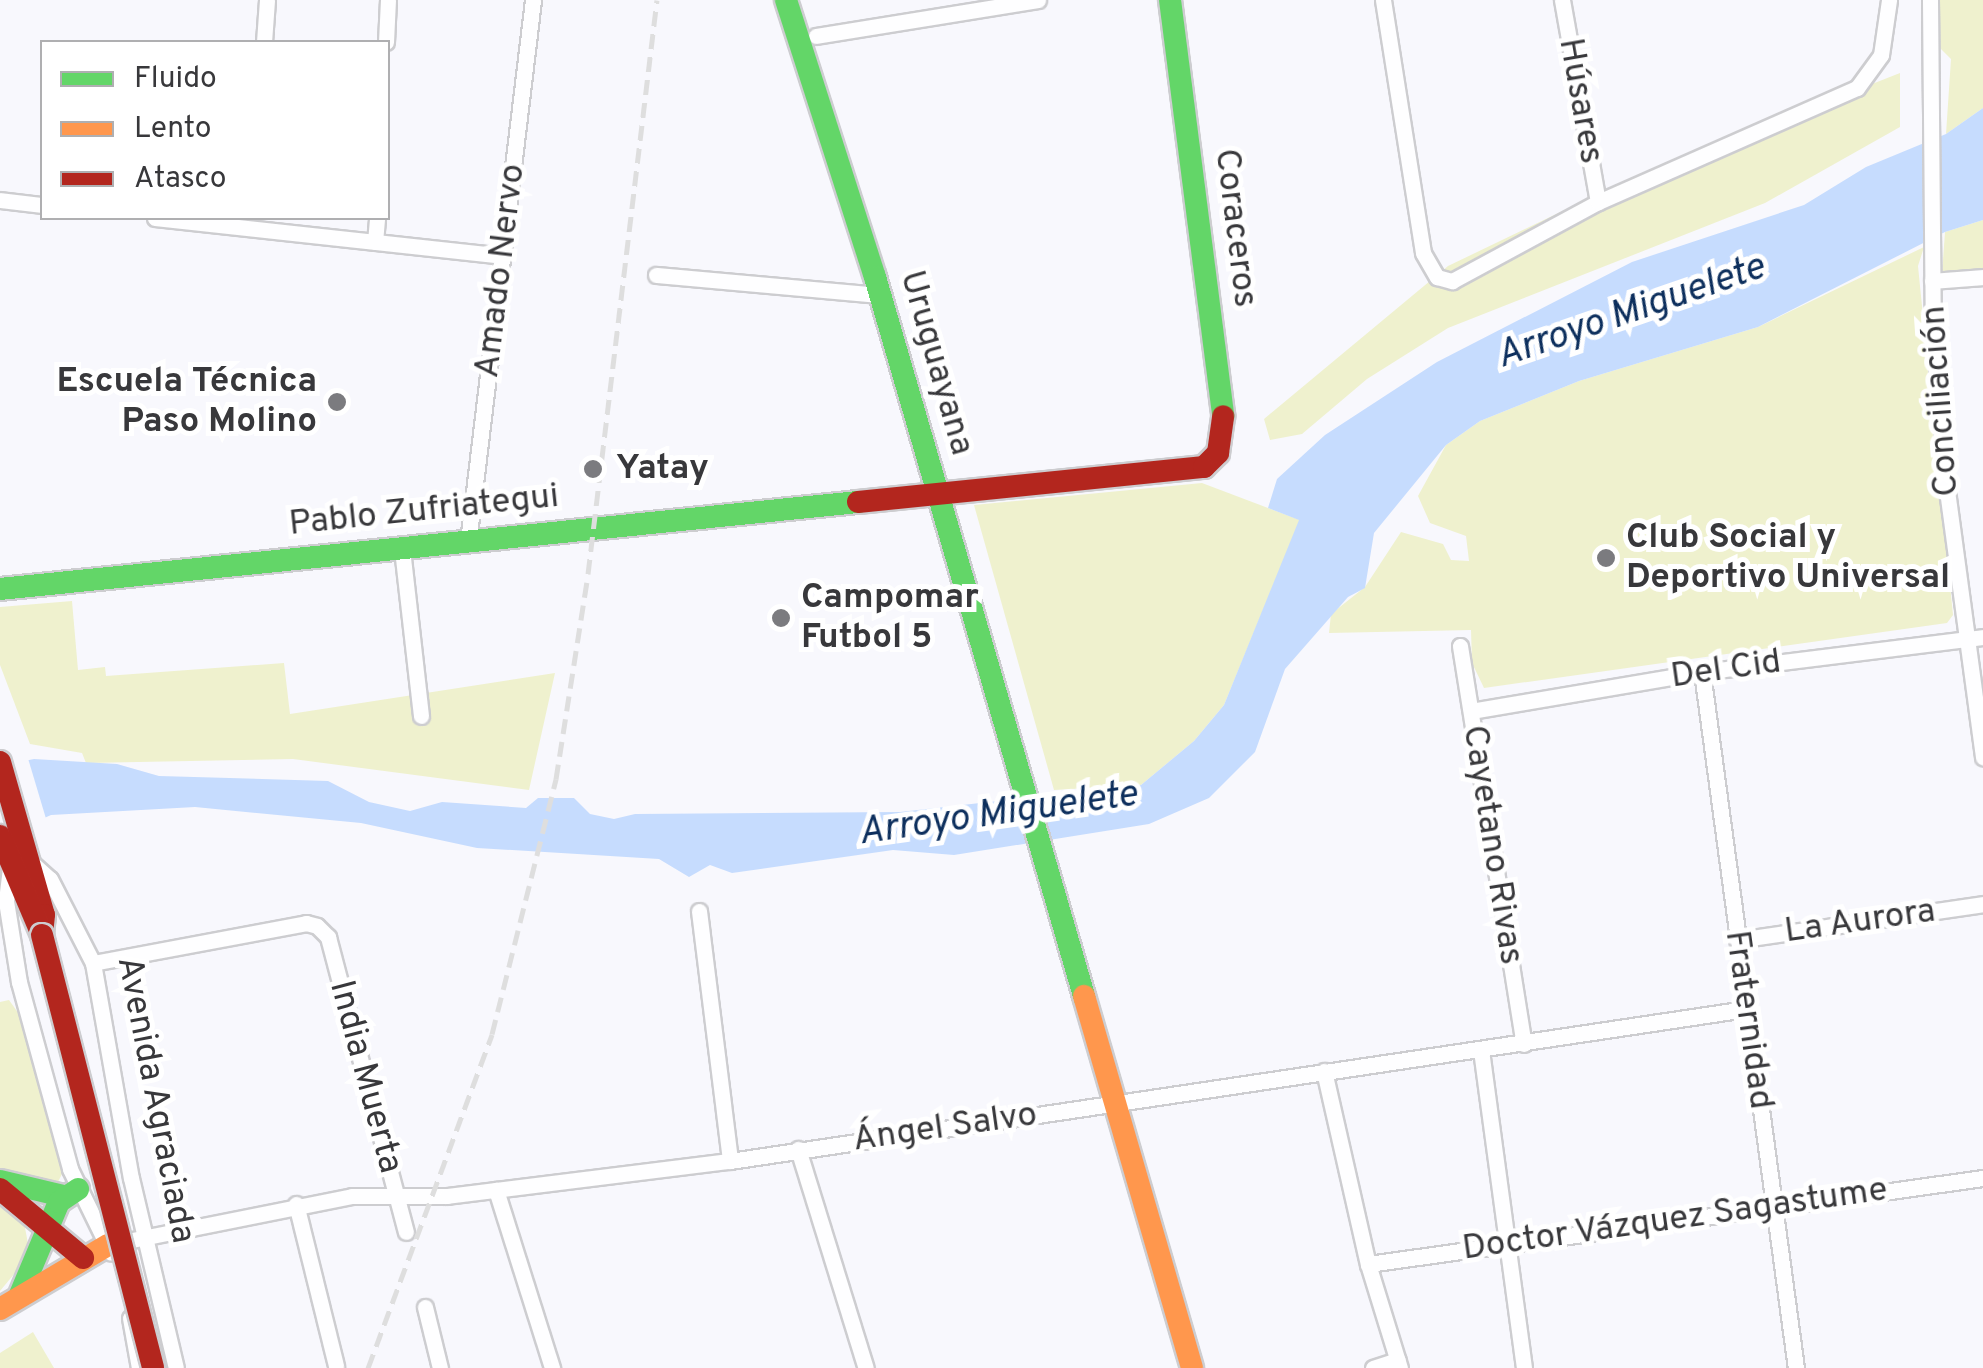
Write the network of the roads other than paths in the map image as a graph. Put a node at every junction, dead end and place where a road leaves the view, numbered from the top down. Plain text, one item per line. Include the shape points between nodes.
1 (267, 0) edge
2 (388, 0) edge
3 (533, 0) edge
4 (786, 0) edge
5 (1038, 0) edge
6 (1170, 0) edge
7 (1383, 0) edge
8 (1562, 0) edge
9 (1889, 0) edge
10 (1930, 0) edge
11 (816, 36) dead end
12 (264, 40) edge
13 (386, 40) edge
14 (0, 200) edge
15 (1598, 202) junction
16 (40, 205) edge
17 (193, 220) edge
18 (376, 220) edge
19 (250, 223) edge
20 (375, 242) junction
21 (502, 256) junction
22 (656, 274) dead end
23 (1983, 277) edge
24 (1932, 281) junction
25 (878, 286) junction
26 (1212, 462) joint
27 (937, 495) junction
28 (468, 542) junction
29 (402, 549) junction
30 (0, 590) edge
31 (1975, 638) edge
32 (1460, 646) dead end
33 (1702, 672) junction
34 (1471, 711) junction
35 (421, 716) dead end
36 (1983, 758) edge
37 (0, 762) edge
38 (0, 836) edge
39 (21, 865) junction
40 (1983, 904) edge
41 (699, 911) dead end
42 (1737, 940) junction
43 (93, 963) junction
44 (19, 982) junction
45 (0, 987) edge
46 (1746, 1009) junction
47 (1524, 1044) junction
48 (1480, 1050) junction
49 (1324, 1072) junction
50 (1114, 1103) junction
51 (798, 1149) junction
52 (730, 1161) junction
53 (131, 1178) junction
54 (1983, 1178) edge
55 (0, 1181) edge
56 (0, 1189) edge
57 (496, 1190) junction
58 (395, 1192) junction
59 (71, 1193) junction
60 (296, 1204) junction
61 (1772, 1205) junction
62 (48, 1229) junction
63 (145, 1232) junction
64 (406, 1232) dead end
65 (1508, 1244) junction
66 (108, 1245) junction
67 (83, 1258) junction
68 (1368, 1264) junction
69 (10, 1303) edge
70 (425, 1307) dead end
71 (1399, 1364) edge
72 (336, 1366) edge
73 (139, 1368) edge
74 (154, 1368) edge
75 (176, 1368) edge
76 (440, 1368) edge
77 (552, 1368) edge
78 (866, 1368) edge
79 (1192, 1368) edge
80 (1372, 1368) edge
81 (1524, 1368) edge
82 (1796, 1368) edge

1 - 12 street
2 - 13 street
3 - 21 street, Amado Nervo
4 - 25 street, Uruguayana
5 - 11 street
6 - 26 street, Coraceros via 1224,412 1223,443
7 - 15 street via 1424,253 1436,277 1452,281
8 - 15 street, Húsares
9 - 15 street via 1881,54 1856,88
10 - 24 street, Conciliación
14 - 16 street
17 - 19 street
18 - 20 street
19 - 20 street
20 - 21 street
21 - 28 street, Amado Nervo
22 - 25 street
23 - 24 street
24 - 31 street, Conciliación via 1946,484
25 - 27 street, Uruguayana
26 - 27 street, Pablo Zufriategui via 1182,473
27 - 28 street, Pablo Zufriategui
27 - 50 street, Uruguayana
28 - 29 street, Pablo Zufriategui
29 - 30 street, Pablo Zufriategui
29 - 35 street
31 - 33 street, Del Cid
31 - 36 street, Conciliación
32 - 34 street, Cayetano Rivas
33 - 34 street, Del Cid
33 - 42 street, Fraternidad
34 - 47 street, Cayetano Rivas
37 - 39 street, Avenida Agraciada
38 - 39 street, Avenida Agraciada
39 - 43 street, Avenida Agraciada via 50,879
39 - 44 street, Avenida Agraciada via 6,901
39 - 74 street, Avenida Agraciada, bridge via 44,916 42,935
40 - 42 street, La Aurora
41 - 52 street
42 - 46 street, Fraternidad
43 - 53 street, Avenida Agraciada
43 - 58 street, India Muerta via 306,922 318,926 328,937
44 - 45 street
44 - 59 street, Avenida Agraciada
46 - 47 street, Ángel Salvo
46 - 61 street, Fraternidad
47 - 48 street, Ángel Salvo
48 - 49 street, Ángel Salvo
48 - 65 street
49 - 50 street, Ángel Salvo
49 - 68 street
50 - 51 street, Ángel Salvo
50 - 79 street, Uruguayana
51 - 52 street, Ángel Salvo
51 - 78 street
52 - 57 street, Ángel Salvo
53 - 59 street
53 - 63 street, Avenida Agraciada
54 - 61 street, Doctor Vázquez Sagastume
55 - 59 street
56 - 62 street
57 - 58 street, Ángel Salvo
57 - 77 street
58 - 60 street, Ángel Salvo
58 - 64 street, India Muerta
59 - 62 street
59 - 66 street, Avenida Agraciada
60 - 63 street, Ángel Salvo
60 - 72 street
61 - 65 street, Doctor Vázquez Sagastume
61 - 82 street, Fraternidad
62 - 67 street
62 - 69 street
63 - 66 street, Ángel Salvo
63 - 75 street, Avenida Agraciada
65 - 68 street, Doctor Vázquez Sagastume
65 - 81 street
66 - 67 street
66 - 73 street, Avenida Agraciada via 122,1279
67 - 69 street
68 - 71 street
70 - 76 street
71 - 80 street

